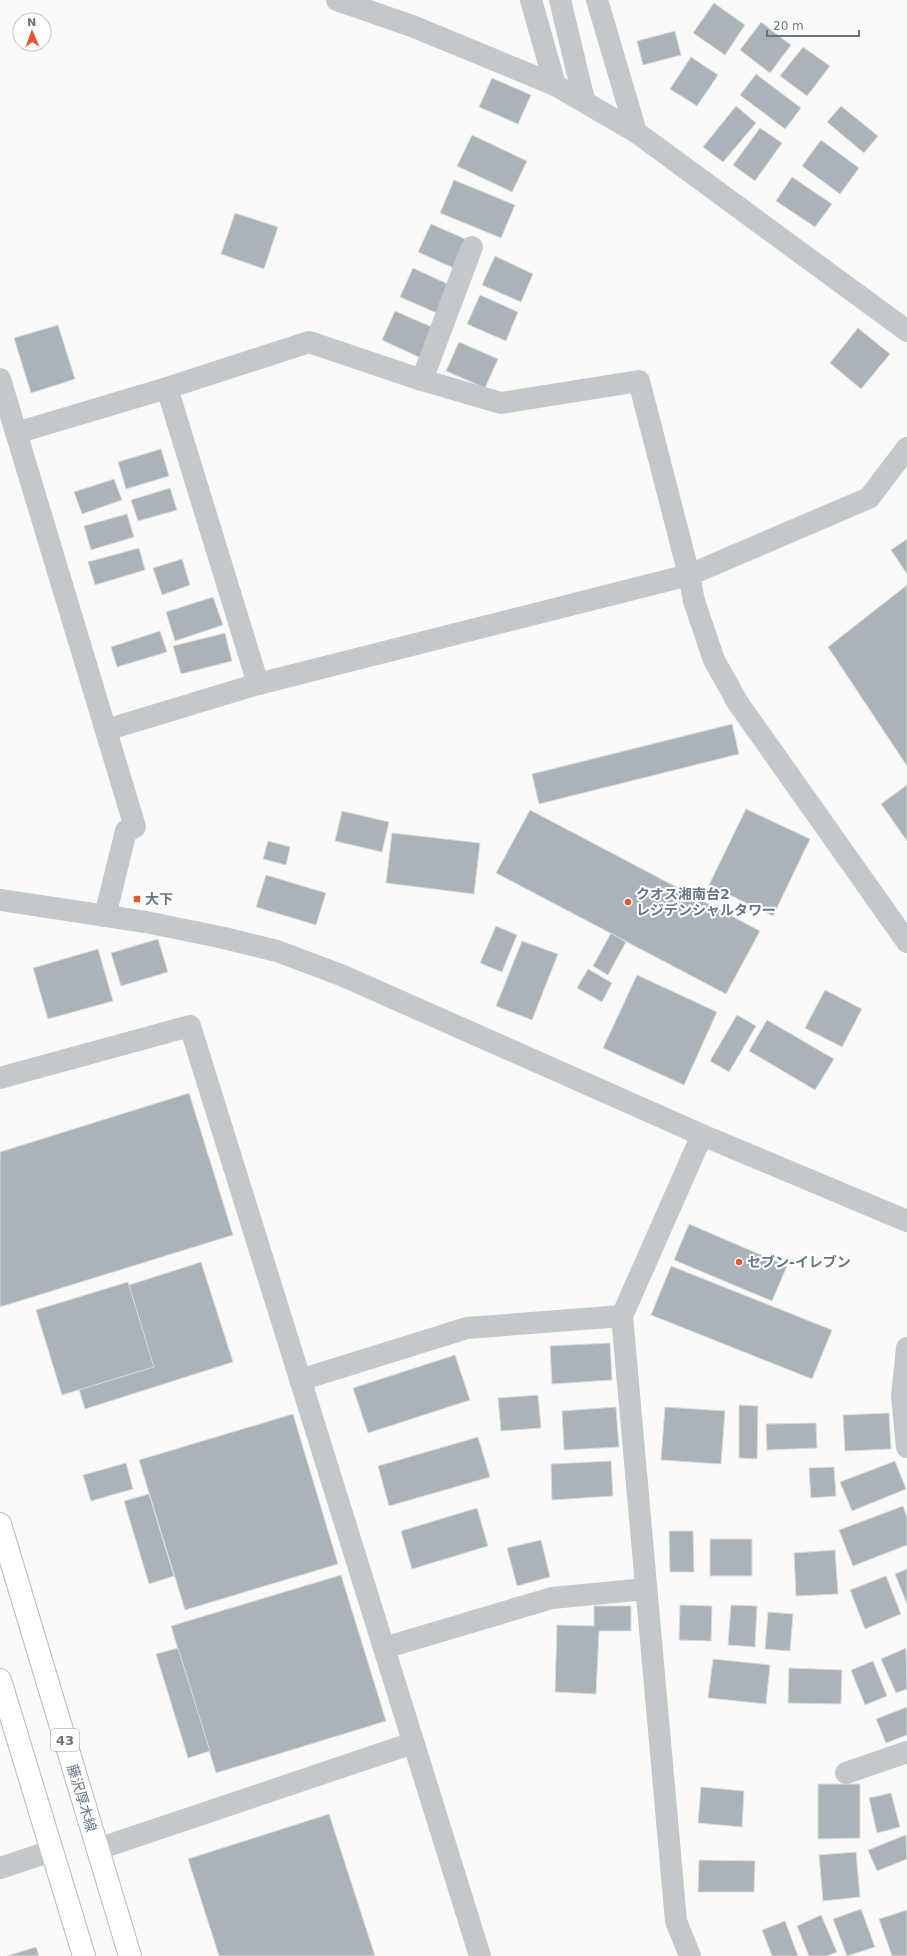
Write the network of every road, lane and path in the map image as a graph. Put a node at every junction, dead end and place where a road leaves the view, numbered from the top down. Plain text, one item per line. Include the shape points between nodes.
1 (337, 0) edge
2 (531, 0) edge
3 (560, 0) edge
4 (597, 0) edge
5 (555, 85) junction
6 (584, 100) junction
7 (636, 132) junction
8 (472, 247) dead end
9 (907, 331) edge
10 (0, 380) edge
11 (422, 380) junction
12 (167, 388) junction
13 (16, 433) junction
14 (907, 448) edge
15 (689, 575) junction
16 (258, 684) junction
17 (106, 730) junction
18 (0, 900) edge
19 (105, 916) junction
20 (907, 942) edge
21 (0, 1078) edge
22 (702, 1135) junction
23 (907, 1221) edge
24 (622, 1316) junction
25 (907, 1348) edge
26 (300, 1380) junction
27 (907, 1447) edge
28 (0, 1524) edge
29 (646, 1589) junction
30 (384, 1648) junction
31 (0, 1680) edge
32 (413, 1743) junction
33 (907, 1752) edge
34 (846, 1773) dead end
35 (98, 1849) junction
36 (52, 1851) junction
37 (0, 1868) edge
38 (84, 1956) edge
39 (130, 1956) edge
40 (480, 1956) edge
41 (690, 1956) edge

1 - 5 street via 412,26
2 - 5 street
3 - 6 street
4 - 7 street
5 - 6 street
6 - 7 street
7 - 9 street
8 - 11 street
10 - 13 street
11 - 12 street via 309,342
11 - 15 street via 501,402 639,381
12 - 13 street
12 - 16 street
13 - 17 street
14 - 15 street via 869,498
15 - 16 street
15 - 20 street via 694,601 714,660 738,703
16 - 17 street
17 - 19 street via 135,827 126,831
18 - 19 street
19 - 22 street via 224,938 277,951 341,975
21 - 26 street via 190,1026
22 - 23 street
22 - 24 street
24 - 26 street via 467,1328
24 - 29 street
25 - 27 street via 902,1396
26 - 30 street
28 - 35 main road, 藤沢厚木線 / 43
29 - 30 street via 552,1598
29 - 41 street via 676,1921
30 - 32 street
31 - 36 main road
32 - 35 street
32 - 40 street
33 - 34 street
35 - 39 main road, 藤沢厚木線 / 43
36 - 37 street
36 - 38 main road

